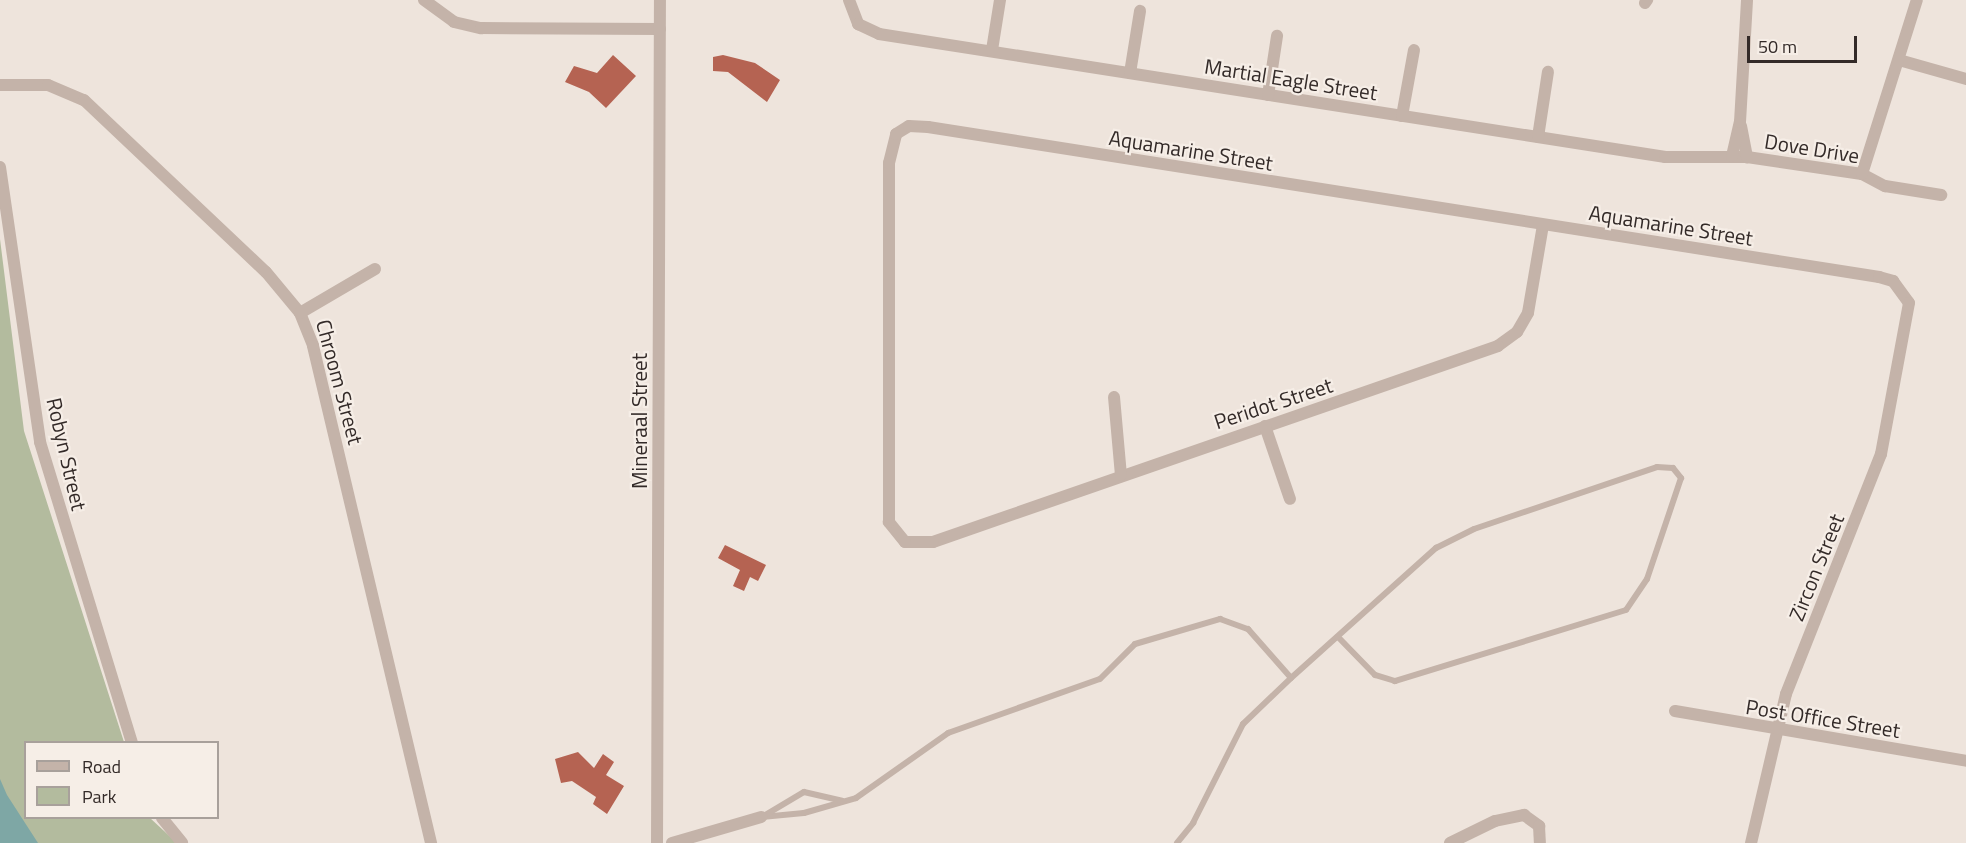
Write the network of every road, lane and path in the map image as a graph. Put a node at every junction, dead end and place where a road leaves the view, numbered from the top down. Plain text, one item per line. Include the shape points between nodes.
1 (424, 0) edge
2 (660, 0) edge
3 (849, 0) edge
4 (1000, 0) edge
5 (1747, 0) edge
6 (1917, 0) edge
7 (1140, 11) dead end
8 (660, 29) junction
9 (1277, 36) dead end
10 (992, 50) junction
11 (1414, 50) dead end
12 (1899, 60) junction
13 (1548, 72) dead end
14 (1130, 73) junction
15 (1966, 79) edge
16 (0, 85) edge
17 (1268, 94) junction
18 (1402, 116) junction
19 (1740, 122) junction
20 (1539, 137) junction
21 (1732, 156) junction
22 (1747, 157) junction
23 (0, 166) edge
24 (1862, 174) junction
25 (1941, 195) dead end
26 (1543, 225) junction
27 (375, 269) dead end
28 (1909, 303) joint
29 (300, 313) junction
30 (1114, 397) dead end
31 (1265, 426) junction
32 (1120, 475) junction
33 (1290, 498) dead end
34 (933, 542) joint
35 (1338, 637) junction
36 (1291, 678) junction
37 (1674, 711) dead end
38 (1777, 731) junction
39 (132, 741) edge
40 (1966, 761) edge
41 (843, 801) junction
42 (761, 817) junction
43 (163, 819) edge
44 (182, 843) edge
45 (431, 843) edge
46 (657, 843) edge
47 (672, 843) edge
48 (1177, 843) edge
49 (1450, 843) edge
50 (1540, 843) edge
51 (1751, 843) edge

1 - 8 street via 454,22 481,28
2 - 8 street, Mineraal Street
3 - 10 street, Martial Eagle Street via 858,24 879,34
4 - 10 street
5 - 19 street
6 - 12 street
7 - 14 street
8 - 46 street, Mineraal Street
9 - 17 street
10 - 14 street, Martial Eagle Street
11 - 18 street
12 - 15 street
12 - 24 street
13 - 20 street
14 - 17 street, Martial Eagle Street
16 - 29 street, Chroom Street via 48,85 84,100 266,272
17 - 18 street, Martial Eagle Street
18 - 20 street, Martial Eagle Street
19 - 21 street
19 - 22 street
20 - 21 street, Martial Eagle Street via 1677,159
21 - 22 street, Martial Eagle Street
22 - 24 street, Dove Drive
23 - 39 street, Robyn Street via 40,442
24 - 25 street, Dove Drive via 1885,186
26 - 28 street, Aquamarine Street via 1879,277 1900,287
26 - 31 street, Peridot Street via 1532,300 1524,322 1508,340
26 - 34 street, Aquamarine Street via 927,127 901,129 892,142 889,163 887,508 899,538 914,545
27 - 29 street
28 - 38 street, Zircon Street via 1881,454 1790,681
29 - 45 street, Chroom Street via 313,346
30 - 32 street
31 - 32 street, Peridot Street
31 - 33 street
32 - 34 street, Peridot Street
35 - 35 lane via 1452,538 1657,467 1673,468 1681,478 1647,579 1626,610 1395,681 1375,675
35 - 36 lane
36 - 41 lane via 1248,629 1220,619 1136,644 1100,679 948,733 861,795
36 - 48 lane via 1243,724 1193,823
37 - 38 street, Post Office Street
38 - 40 street, Post Office Street
38 - 51 street, Zircon Street
41 - 42 lane via 804,813
41 - 42 lane via 804,792
42 - 47 street
43 - 44 street
49 - 50 street via 1512,816 1524,815 1539,826

